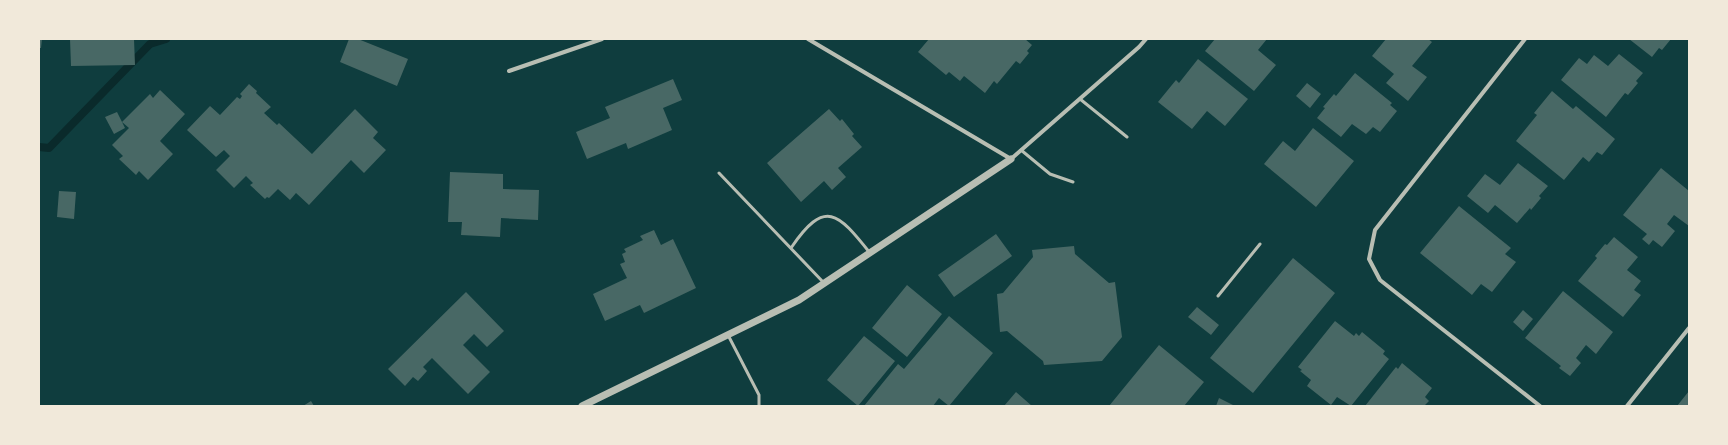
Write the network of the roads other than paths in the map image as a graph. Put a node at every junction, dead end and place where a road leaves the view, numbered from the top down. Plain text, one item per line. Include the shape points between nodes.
1 (602, 39) edge
2 (808, 39) edge
3 (1146, 39) edge
4 (1525, 39) edge
5 (509, 70) dead end
6 (1080, 99) junction
7 (1127, 137) dead end
8 (1021, 150) junction
9 (1011, 159) junction
10 (719, 173) dead end
11 (1073, 182) dead end
12 (1260, 244) dead end
13 (791, 248) junction
14 (870, 253) junction
15 (824, 283) junction
16 (1218, 296) dead end
17 (1689, 328) edge
18 (728, 335) junction
19 (582, 406) edge
20 (759, 406) edge
21 (1540, 406) edge
22 (1627, 406) edge

1 - 5 street
2 - 9 street
3 - 6 street
4 - 21 street via 1376,230 1369,259 1380,280
6 - 7 lane
6 - 8 street
8 - 9 street
8 - 11 lane via 1050,174
9 - 14 street
10 - 13 lane
12 - 16 lane
13 - 14 lane via 806,227 818,218 833,216 851,229
13 - 15 lane
14 - 15 street
15 - 18 street via 799,300
17 - 22 street
18 - 19 street
18 - 20 lane via 759,395

